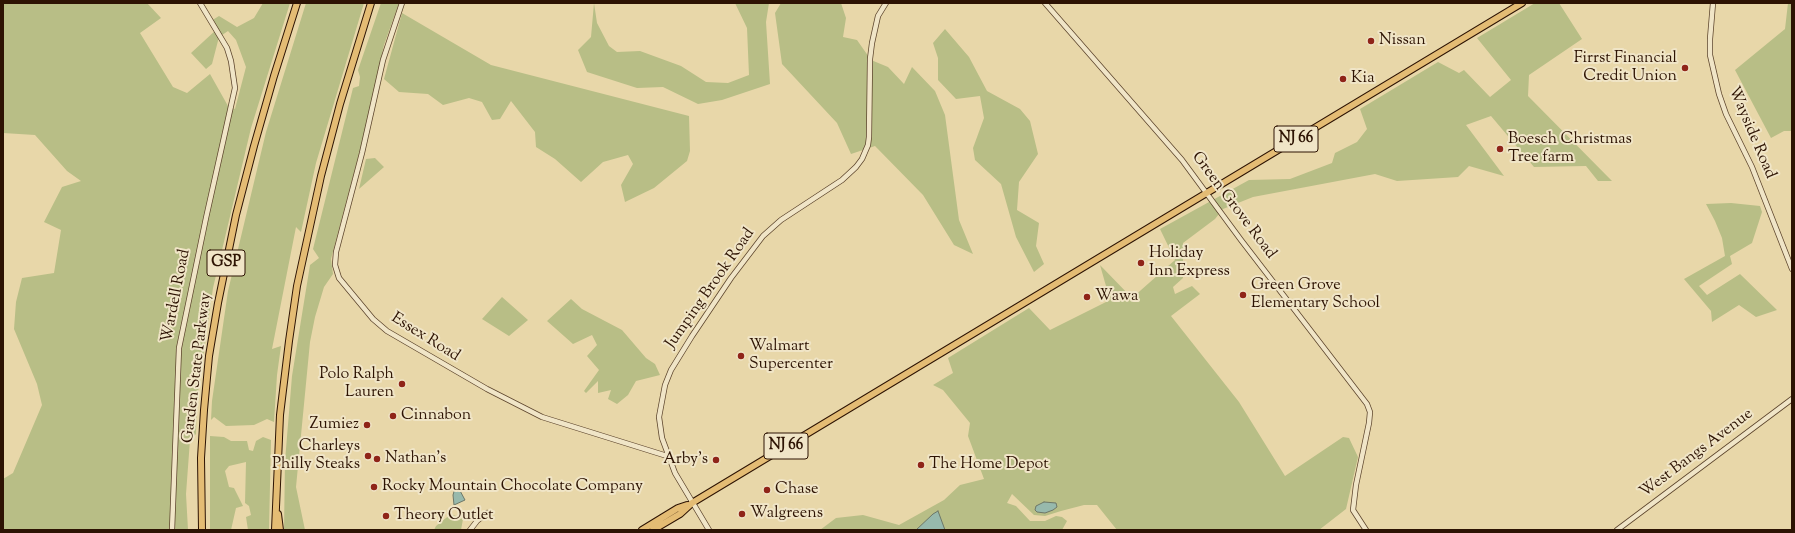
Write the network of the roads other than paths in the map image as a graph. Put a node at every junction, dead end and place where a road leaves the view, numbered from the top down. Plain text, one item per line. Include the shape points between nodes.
1 (200, 3) edge
2 (297, 3) edge
3 (371, 3) edge
4 (402, 3) edge
5 (886, 3) edge
6 (1045, 3) edge
7 (1522, 3) edge
8 (1713, 3) edge
9 (1208, 193) junction
10 (1792, 269) edge
11 (1792, 399) edge
12 (667, 456) junction
13 (276, 496) junction
14 (692, 503) junction
15 (487, 513) dead end
16 (172, 530) edge
17 (202, 530) edge
18 (275, 530) edge
19 (280, 530) edge
20 (470, 530) edge
21 (642, 530) edge
22 (653, 530) edge
23 (709, 530) edge
24 (1366, 530) edge
25 (1617, 530) edge

1 - 16 street, Wardell Road via 224,42 233,70 235,88 179,348
2 - 17 highway, Garden State Parkway / GSP via 252,151 217,309 204,410 201,464
3 - 13 highway via 330,140 303,256 284,378
4 - 12 street, Essex Road via 383,60 336,252 335,265 339,278 373,319 387,331 487,389 542,417
5 - 12 street, Jumping Brook Road via 878,16 872,43 870,129 865,154 849,174 781,220 763,236 681,352 665,385 659,417
6 - 9 street, Green Grove Road via 1159,132
7 - 9 highway, NJ 66
8 - 10 street, Wayside Road via 1710,54 1719,94 1752,167
9 - 14 highway, NJ 66
9 - 24 street, Green Grove Road via 1367,404 1370,412 1369,423 1353,510
11 - 25 street, West Bangs Avenue
12 - 14 street, Jumping Brook Road
13 - 18 highway
13 - 19 highway
14 - 21 highway, NJ 66 via 678,508
14 - 22 highway, NJ 66 via 680,514
14 - 23 street, Jumping Brook Road
15 - 20 street

